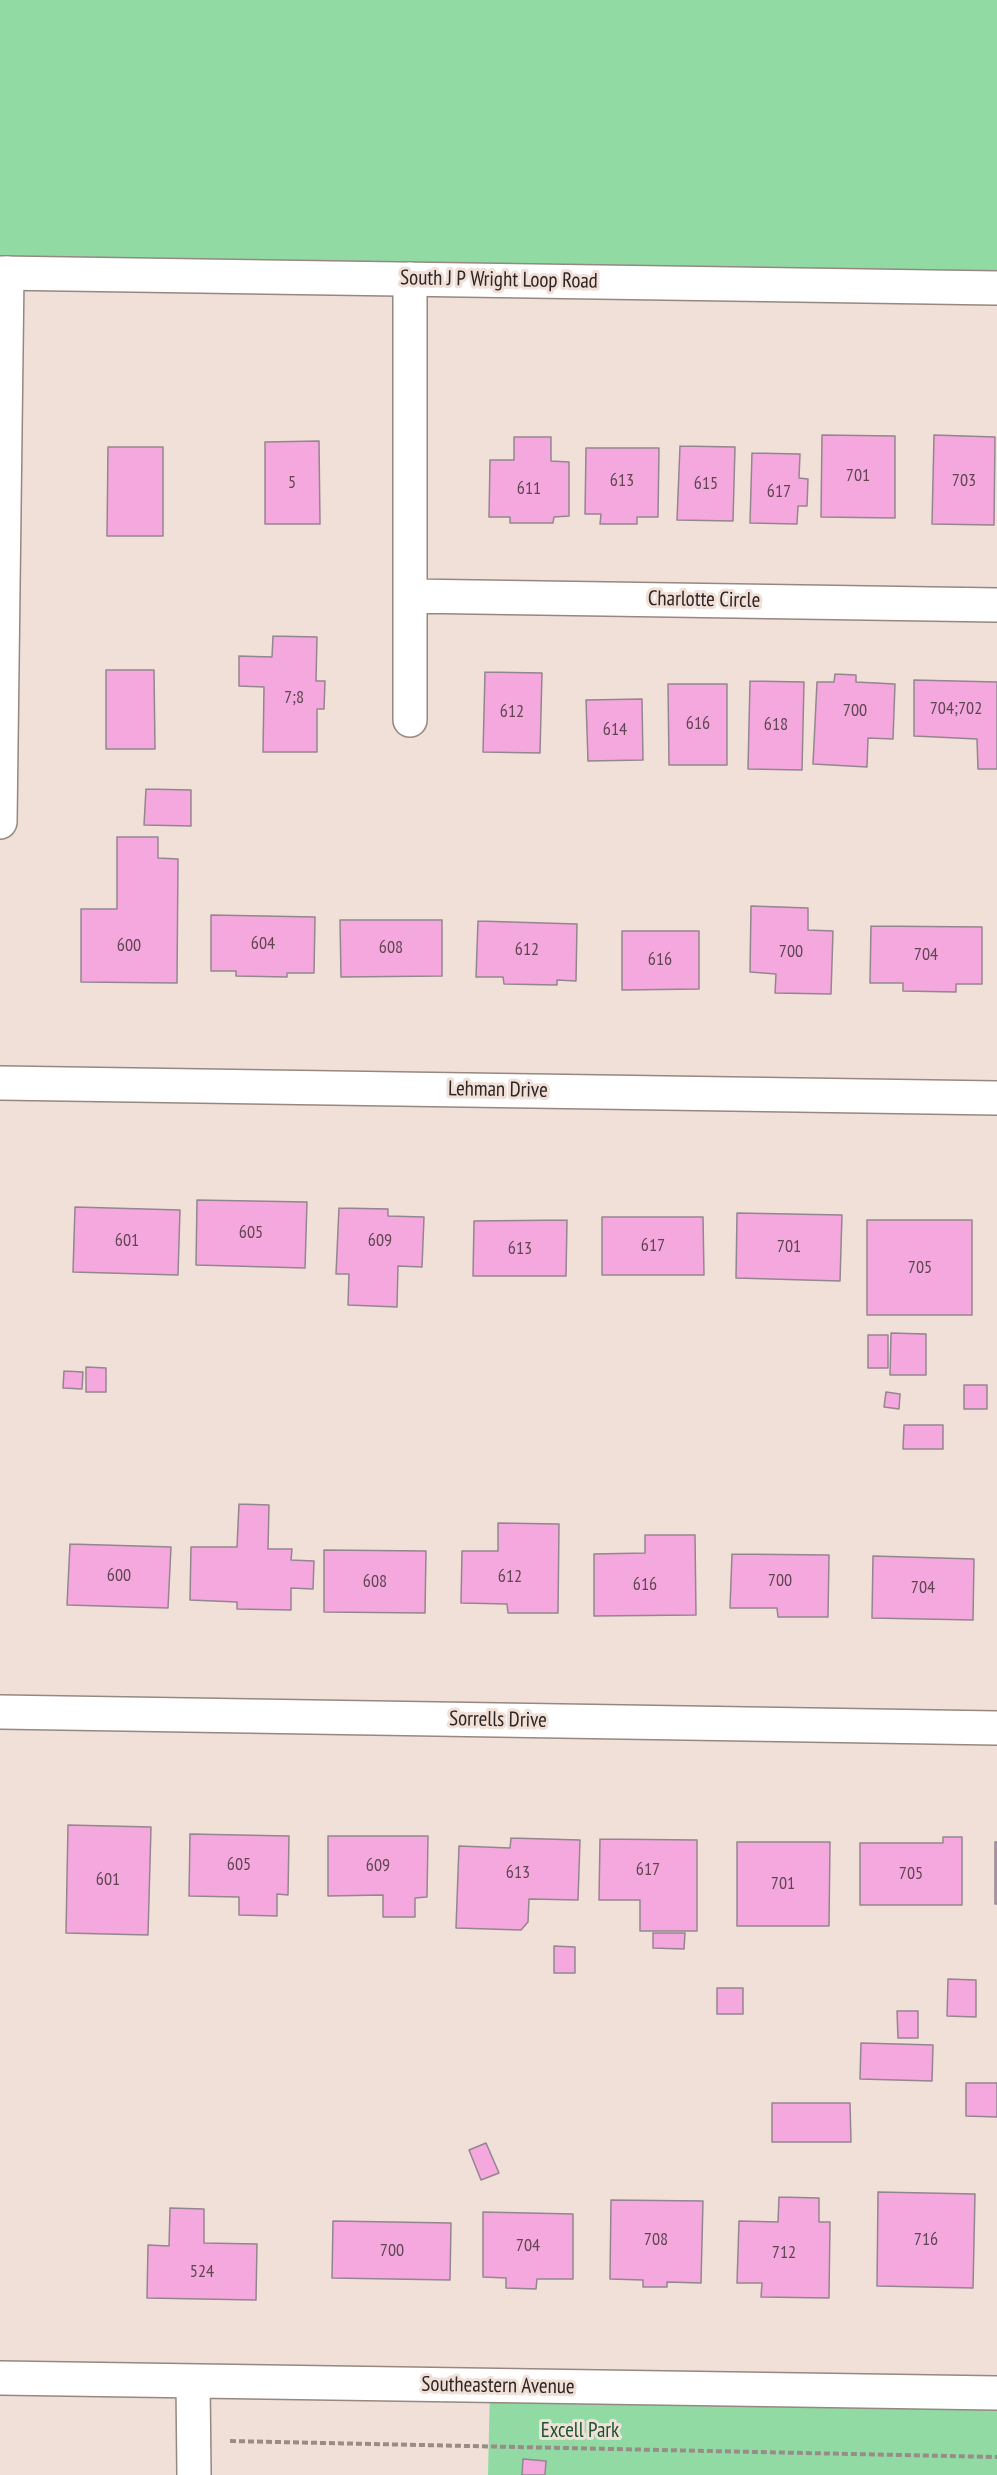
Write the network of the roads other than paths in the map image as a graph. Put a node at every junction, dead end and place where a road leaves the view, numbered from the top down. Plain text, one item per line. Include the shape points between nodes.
1 (4, 273) edge
2 (410, 279) junction
3 (997, 288) edge
4 (410, 596) junction
5 (997, 605) edge
6 (410, 720) dead end
7 (0, 822) edge
8 (0, 1083) edge
9 (997, 1098) edge
10 (0, 1712) edge
11 (997, 1728) edge
12 (0, 2378) edge
13 (193, 2381) junction
14 (997, 2393) edge
15 (194, 2475) edge

1 - 2 street, South J P Wright Loop Road
1 - 7 street
2 - 3 street, South J P Wright Loop Road
2 - 4 street
4 - 5 street, Charlotte Circle
4 - 6 street
8 - 9 street, Lehman Drive
10 - 11 street, Sorrells Drive
12 - 13 street, Southeastern Avenue
13 - 14 street, Southeastern Avenue
13 - 15 street

